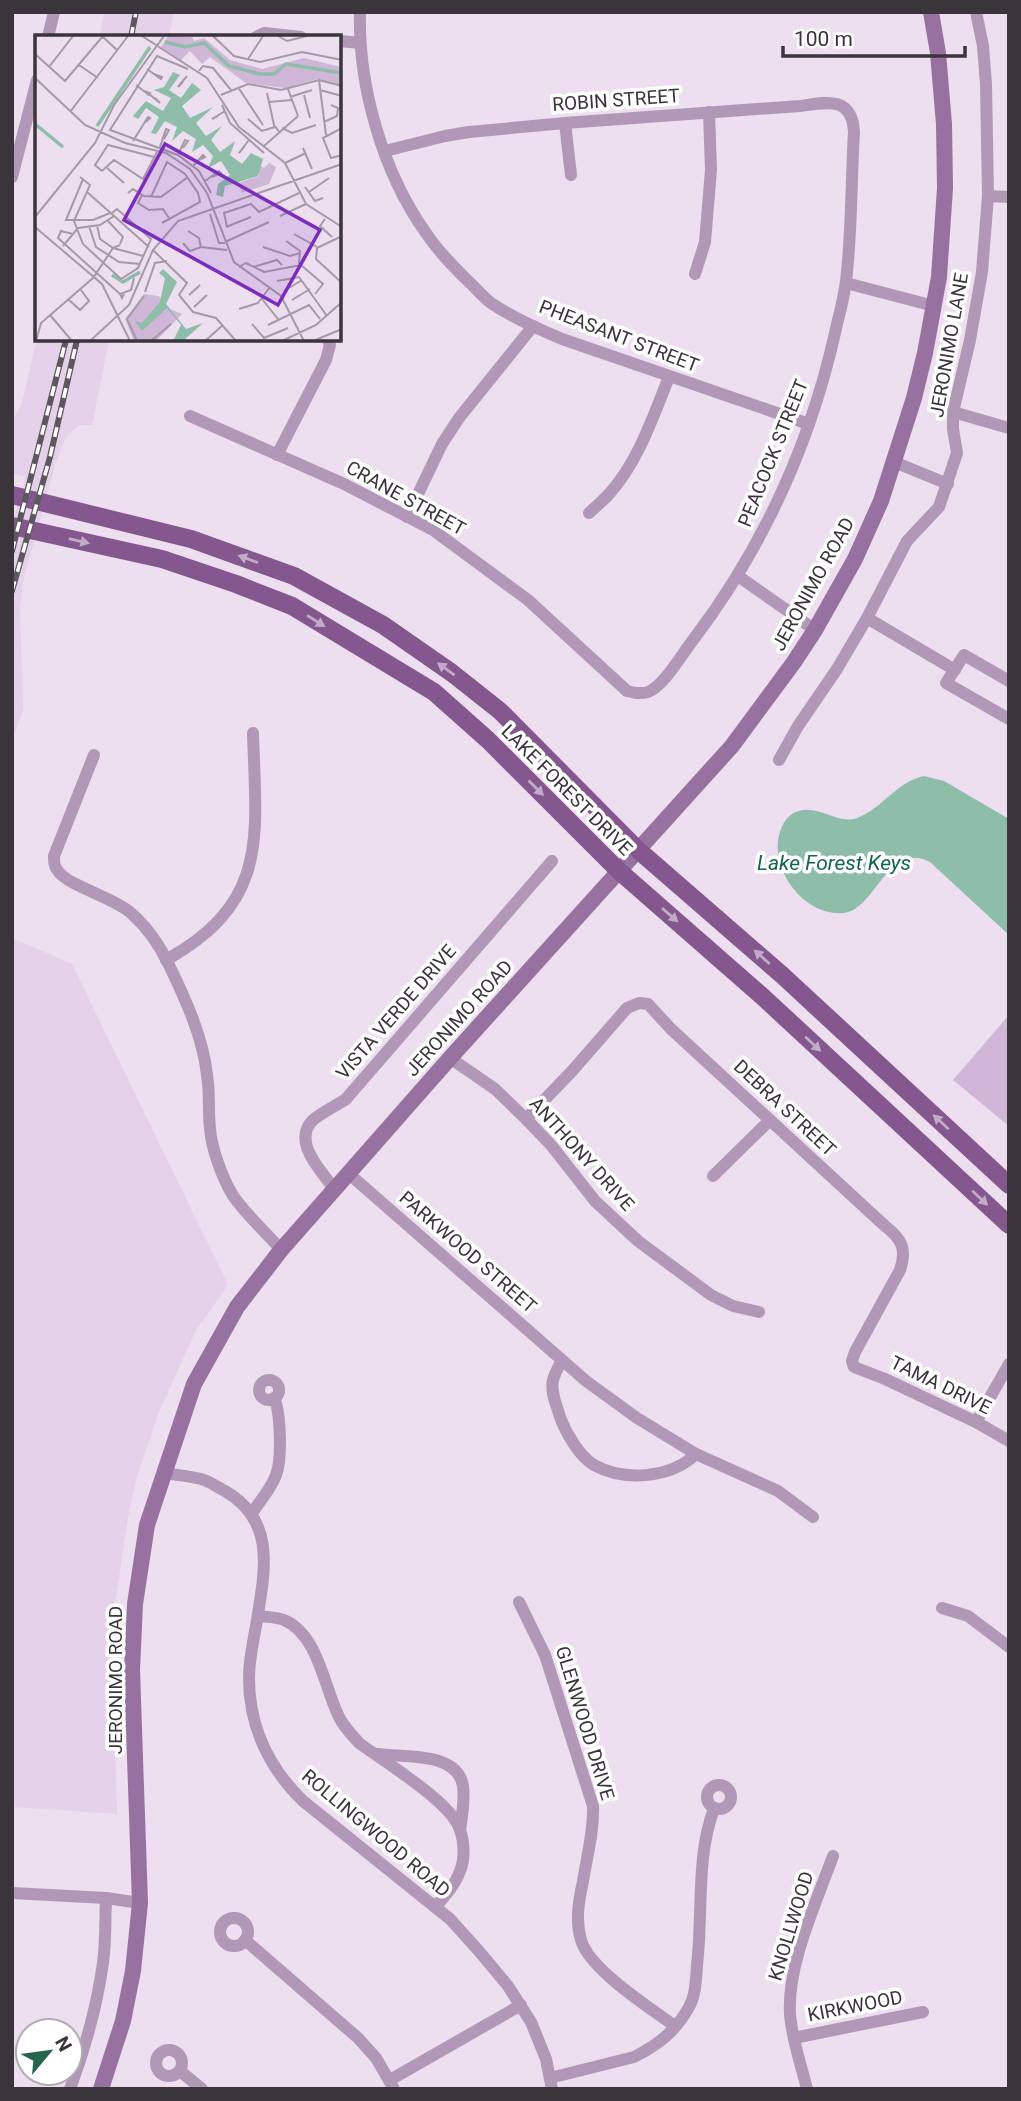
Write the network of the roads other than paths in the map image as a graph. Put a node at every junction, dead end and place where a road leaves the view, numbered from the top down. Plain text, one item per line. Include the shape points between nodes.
1 (54, 12) edge
2 (360, 12) edge
3 (931, 12) edge
4 (976, 12) edge
5 (48, 35) edge
6 (259, 35) edge
7 (286, 35) edge
8 (341, 41) edge
9 (360, 43) junction
10 (35, 88) edge
11 (850, 111) joint
12 (709, 112) junction
13 (565, 123) junction
14 (385, 151) junction
15 (571, 175) dead end
16 (12, 177) edge
17 (988, 196) junction
18 (1009, 197) edge
19 (695, 274) dead end
20 (846, 283) junction
21 (934, 306) junction
22 (533, 326) junction
23 (328, 341) edge
24 (669, 377) junction
25 (953, 412) junction
26 (190, 416) dead end
27 (809, 424) junction
28 (1009, 428) edge
29 (276, 455) junction
30 (894, 462) junction
31 (948, 484) junction
32 (12, 495) edge
33 (589, 513) dead end
34 (407, 517) junction
35 (12, 526) edge
36 (738, 576) junction
37 (866, 618) junction
38 (815, 630) junction
39 (955, 670) junction
40 (1009, 681) edge
41 (647, 692) joint
42 (1009, 719) edge
43 (253, 733) dead end
44 (94, 755) dead end
45 (779, 760) dead end
46 (637, 849) junction
47 (552, 861) dead end
48 (618, 870) junction
49 (166, 960) junction
50 (450, 1058) junction
51 (526, 1119) junction
52 (771, 1121) junction
53 (348, 1173) junction
54 (713, 1175) dead end
55 (1009, 1185) edge
56 (334, 1189) junction
57 (1009, 1225) edge
58 (281, 1250) junction
59 (759, 1312) dead end
60 (562, 1360) junction
61 (1009, 1364) edge
62 (854, 1367) joint
63 (274, 1398) dead end
64 (976, 1422) junction
65 (1009, 1441) edge
66 (696, 1454) junction
67 (164, 1473) junction
68 (252, 1513) junction
69 (813, 1517) dead end
70 (519, 1602) dead end
71 (942, 1608) dead end
72 (258, 1616) junction
73 (1009, 1647) edge
74 (374, 1754) junction
75 (713, 1809) dead end
76 (460, 1830) junction
77 (833, 1856) dead end
78 (12, 1893) edge
79 (106, 1898) junction
80 (140, 1903) junction
81 (435, 1907) junction
82 (245, 1940) dead end
83 (521, 2005) junction
84 (923, 2012) dead end
85 (675, 2026) junction
86 (793, 2038) junction
87 (180, 2071) dead end
88 (551, 2083) edge
89 (392, 2084) edge
90 (70, 2089) edge
91 (101, 2089) edge
92 (202, 2089) edge
93 (807, 2089) edge

1 - 5 street
2 - 9 street, PHEASANT STREET
3 - 21 main road, JERONIMO ROAD via 942,99 946,188
4 - 17 street, JERONIMO LANE via 986,84
6 - 7 street
8 - 9 street
9 - 14 street, PHEASANT STREET
10 - 16 street
11 - 12 street, ROBIN STREET via 829,102
11 - 20 street, PEACOCK STREET via 855,132
12 - 13 street, ROBIN STREET
12 - 19 street via 711,170 705,242
13 - 14 street, ROBIN STREET via 445,136
13 - 15 street
14 - 22 street, PHEASANT STREET via 413,213 436,246 491,302
17 - 18 street
17 - 25 street, JERONIMO LANE via 982,272
20 - 21 street
20 - 27 street, PEACOCK STREET
21 - 30 main road, JERONIMO ROAD
22 - 24 street, PHEASANT STREET
22 - 34 street via 459,418
23 - 29 street via 326,360
24 - 27 street, PHEASANT STREET
24 - 33 street via 626,471
25 - 28 street
25 - 31 street, JERONIMO LANE via 957,453
26 - 29 street, CRANE STREET
27 - 36 street, PEACOCK STREET via 785,484
29 - 34 street, CRANE STREET
30 - 31 street
30 - 38 main road, JERONIMO ROAD via 863,543
31 - 37 street, JERONIMO LANE via 935,513 906,541
46 -> 32 main road, LAKE FOREST DRIVE via 500,711 383,625 293,576 191,539
34 - 41 street, CRANE STREET via 433,530 528,600 627,691
35 -> 48 main road, LAKE FOREST DRIVE via 162,559 292,606 433,692 488,740
36 - 38 street
36 - 41 street, PEACOCK STREET via 666,676
37 - 39 street
37 - 45 street, JERONIMO LANE
38 - 46 main road, JERONIMO ROAD via 732,746
39 - 40 street via 964,655
39 - 42 street via 946,684
43 - 49 street via 253,851 243,884 216,925
44 - 49 street via 54,865 68,880 130,912
46 - 48 main road, JERONIMO ROAD
55 -> 46 main road, LAKE FOREST DRIVE via 782,975
47 - 56 street, VISTA VERDE DRIVE via 346,1099 310,1125 306,1144
48 - 50 main road, JERONIMO ROAD
48 -> 57 main road, LAKE FOREST DRIVE
49 - 58 street via 203,1053 209,1128 223,1175 232,1194
50 - 51 street, ANTHONY DRIVE via 495,1089
50 - 53 main road, JERONIMO ROAD
51 - 52 street, DEBRA STREET via 627,1008 639,1003 657,1012
51 - 59 street, ANTHONY DRIVE via 594,1201 638,1241 710,1295
52 - 54 street
52 - 62 street, DEBRA STREET via 897,1235 902,1246 900,1270 855,1352
53 - 56 main road, JERONIMO ROAD
53 - 60 street, PARKWOOD STREET
56 - 58 main road, JERONIMO ROAD
58 - 67 main road, JERONIMO ROAD via 237,1307 194,1384
60 - 66 street, PARKWOOD STREET via 637,1418
60 - 66 street via 553,1393 563,1425 593,1464 635,1475 672,1470
61 - 64 street
62 - 64 street, TAMA DRIVE
63 - 68 street via 279,1418 277,1474
64 - 65 street, TAMA DRIVE
66 - 69 street, PARKWOOD STREET via 778,1491
67 - 68 street via 204,1480
67 - 80 main road, JERONIMO ROAD via 147,1525 135,1604 132,1670
68 - 72 street, ROLLINGWOOD ROAD via 263,1560
70 - 85 street, GLENWOOD DRIVE via 545,1655 593,1806 578,1913 582,1942 608,1974
71 - 73 street via 968,1616
72 - 74 street via 275,1617 300,1630 340,1719
72 - 81 street, ROLLINGWOOD ROAD via 249,1691 267,1755 303,1801
74 - 76 street via 438,1802
74 - 76 street via 431,1759 456,1770 464,1793
75 - 85 street via 705,1838 693,1998
76 - 81 street via 461,1870
77 - 86 street, KNOLLWOOD via 793,1972
78 - 79 street
79 - 80 street
79 - 90 street via 103,1963
80 - 91 main road, JERONIMO ROAD via 123,2021
81 - 83 street, ROLLINGWOOD ROAD via 478,1950
82 - 89 street via 358,2038
83 - 88 street, ROLLINGWOOD ROAD via 540,2041
83 - 89 street
84 - 86 street, KIRKWOOD
85 - 88 street via 634,2057
86 - 93 street, KNOLLWOOD
87 - 92 street

